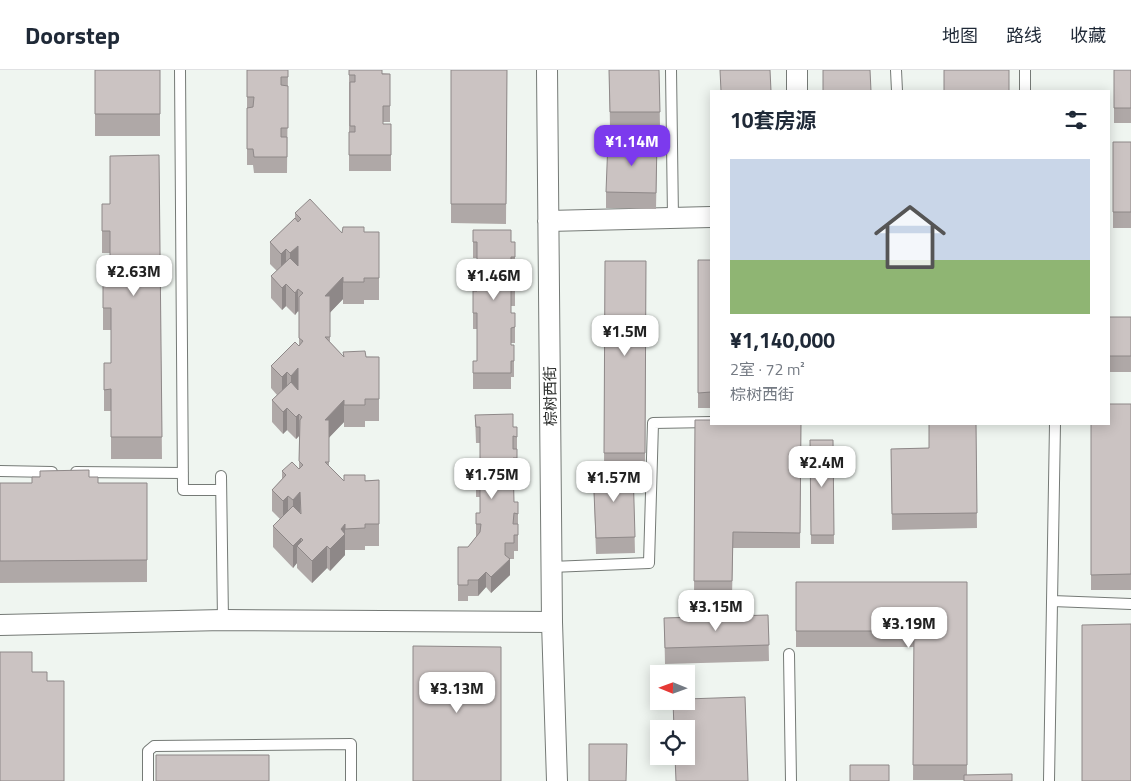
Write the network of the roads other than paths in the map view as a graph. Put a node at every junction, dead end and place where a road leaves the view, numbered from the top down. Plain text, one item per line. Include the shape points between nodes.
1 (180, 70) edge
2 (547, 70) edge
3 (671, 70) edge
4 (797, 70) edge
5 (896, 70) edge
6 (1025, 70) edge
7 (797, 90) edge
8 (897, 90) edge
9 (1026, 90) edge
10 (710, 217) edge
11 (673, 218) junction
12 (548, 221) junction
13 (710, 422) edge
14 (1055, 425) edge
15 (0, 471) edge
16 (183, 473) junction
17 (221, 476) dead end
18 (221, 490) junction
19 (551, 567) junction
20 (1052, 601) junction
21 (1131, 604) edge
22 (223, 620) junction
23 (552, 622) junction
24 (0, 625) edge
25 (789, 654) dead end
26 (148, 781) edge
27 (351, 781) edge
28 (557, 781) edge
29 (791, 781) edge
30 (1049, 781) edge

1 - 16 lane
2 - 12 street, 棕树西街
3 - 11 lane
4 - 7 street
5 - 8 lane
6 - 9 lane
10 - 11 street
11 - 12 street
12 - 19 street, 棕树西街
13 - 19 lane via 653,422 649,563
14 - 20 lane
15 - 16 lane
16 - 18 lane via 183,490
17 - 18 lane
18 - 22 lane
19 - 23 street, 棕树西街
20 - 21 lane
20 - 30 lane
22 - 23 street
22 - 24 street
23 - 28 street, 棕树西街
25 - 29 lane
26 - 27 lane via 148,751 154,746 351,744

